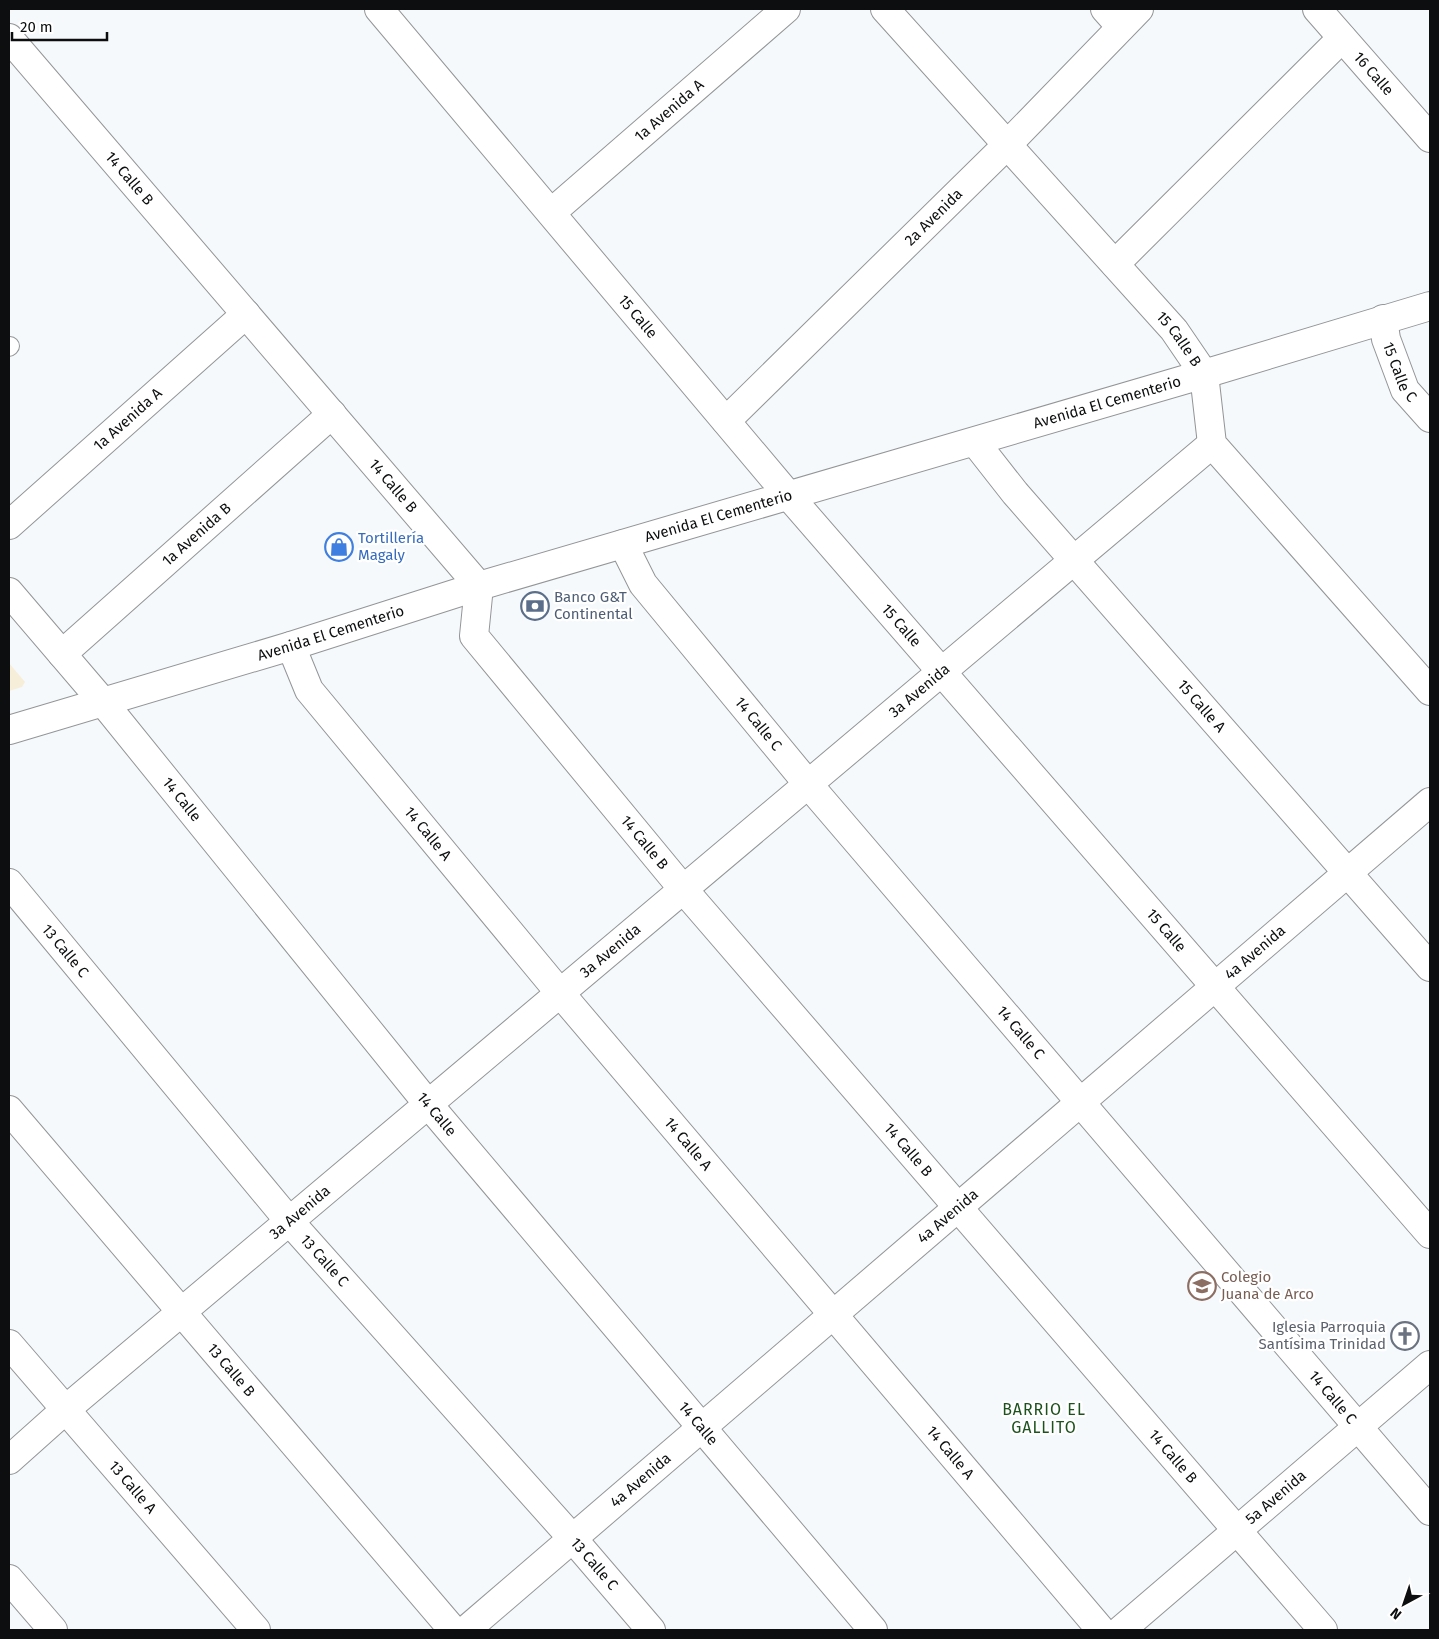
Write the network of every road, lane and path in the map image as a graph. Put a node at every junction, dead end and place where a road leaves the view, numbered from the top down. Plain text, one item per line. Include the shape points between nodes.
1 (379, 9) edge
2 (786, 9) edge
3 (885, 9) edge
4 (1317, 9) edge
5 (1122, 15) edge
6 (9, 38) edge
7 (1342, 38) junction
8 (1430, 138) edge
9 (1007, 145) junction
10 (552, 212) junction
11 (1115, 264) junction
12 (1430, 306) edge
13 (246, 314) junction
14 (1383, 319) junction
15 (1204, 374) junction
16 (332, 414) junction
17 (1430, 418) edge
18 (726, 421) junction
19 (975, 442) junction
20 (1212, 444) junction
21 (788, 495) junction
22 (9, 524) edge
23 (623, 544) junction
24 (1074, 560) junction
25 (479, 586) junction
26 (9, 592) edge
27 (291, 646) junction
28 (62, 654) junction
29 (942, 671) junction
30 (1430, 691) edge
31 (103, 702) junction
32 (9, 730) edge
33 (808, 784) junction
34 (1430, 802) edge
35 (1348, 873) junction
36 (9, 883) edge
37 (684, 889) junction
38 (1430, 967) edge
39 (1215, 986) junction
40 (560, 992) junction
41 (1081, 1102) junction
42 (428, 1104) junction
43 (9, 1110) edge
44 (959, 1207) junction
45 (290, 1222) junction
46 (1430, 1234) edge
47 (181, 1313) junction
48 (834, 1314) junction
49 (9, 1344) edge
50 (1430, 1365) edge
51 (65, 1410) junction
52 (1358, 1427) junction
53 (702, 1428) junction
54 (9, 1460) edge
55 (1430, 1511) edge
56 (1237, 1530) junction
57 (573, 1539) junction
58 (9, 1579) edge
59 (53, 1630) edge
60 (256, 1630) edge
61 (454, 1630) edge
62 (466, 1630) edge
63 (651, 1630) edge
64 (873, 1630) edge
65 (1102, 1630) edge
66 (1121, 1630) edge
67 (1323, 1630) edge

1 - 10 street, 15 Calle
2 - 10 street, 1a Avenida A
3 - 9 street, 15 Calle B
4 - 7 street, 16 Calle
5 - 9 street, 2a Avenida
6 - 13 street, 14 Calle B
7 - 8 street, 16 Calle
7 - 11 street
9 - 11 street, 15 Calle B
9 - 18 street, 2a Avenida
10 - 18 street, 15 Calle
11 - 15 street, 15 Calle B via 1174,330
12 - 14 street, Avenida El Cementerio
13 - 16 street, 14 Calle B
13 - 22 street, 1a Avenida A
14 - 15 street, Avenida El Cementerio
14 - 17 street, 15 Calle C via 1386,339 1405,390
15 - 19 street, Avenida El Cementerio
15 - 20 street, 15 Calle B
16 - 25 street, 14 Calle B
16 - 28 street, 1a Avenida B
18 - 21 street, 15 Calle
19 - 21 street, Avenida El Cementerio
19 - 24 street, 15 Calle A
20 - 24 street, 3a Avenida
20 - 30 street
21 - 23 street, Avenida El Cementerio
21 - 29 street, 15 Calle
23 - 25 street, Avenida El Cementerio
23 - 33 street, 14 Calle C via 643,584
24 - 29 street, 3a Avenida
24 - 35 street, 15 Calle A
25 - 27 street, Avenida El Cementerio
25 - 37 street, 14 Calle B via 474,636
26 - 28 street, 14 Calle
27 - 31 street, Avenida El Cementerio
27 - 40 street, 14 Calle A via 309,690
28 - 31 street, 14 Calle
29 - 33 street, 3a Avenida
29 - 39 street, 15 Calle
31 - 32 street, Avenida El Cementerio
31 - 42 street, 14 Calle
33 - 37 street, 3a Avenida
33 - 41 street, 14 Calle C
34 - 35 street, 4a Avenida
35 - 38 street, 15 Calle A
35 - 39 street, 4a Avenida
36 - 45 street, 13 Calle C
37 - 40 street, 3a Avenida
37 - 44 street, 14 Calle B
39 - 41 street, 4a Avenida
39 - 46 street, 15 Calle
40 - 42 street, 3a Avenida
40 - 48 street, 14 Calle A
41 - 44 street, 4a Avenida
41 - 52 street, 14 Calle C
42 - 45 street, 3a Avenida
42 - 53 street, 14 Calle
43 - 47 street, 13 Calle B
44 - 48 street, 4a Avenida
44 - 56 street, 14 Calle B
45 - 47 street, 3a Avenida
45 - 57 street, 13 Calle C
47 - 51 street, 3a Avenida
47 - 61 street, 13 Calle B
48 - 53 street, 4a Avenida
48 - 65 street, 14 Calle A
49 - 51 street, 13 Calle A
50 - 52 street, 5a Avenida
51 - 54 street, 3a Avenida
51 - 60 street, 13 Calle A
52 - 55 street, 14 Calle C
52 - 56 street, 5a Avenida
53 - 57 street, 4a Avenida
53 - 64 street, 14 Calle
56 - 66 street, 5a Avenida
56 - 67 street, 14 Calle B
57 - 62 street, 4a Avenida
57 - 63 street, 13 Calle C
58 - 59 street

